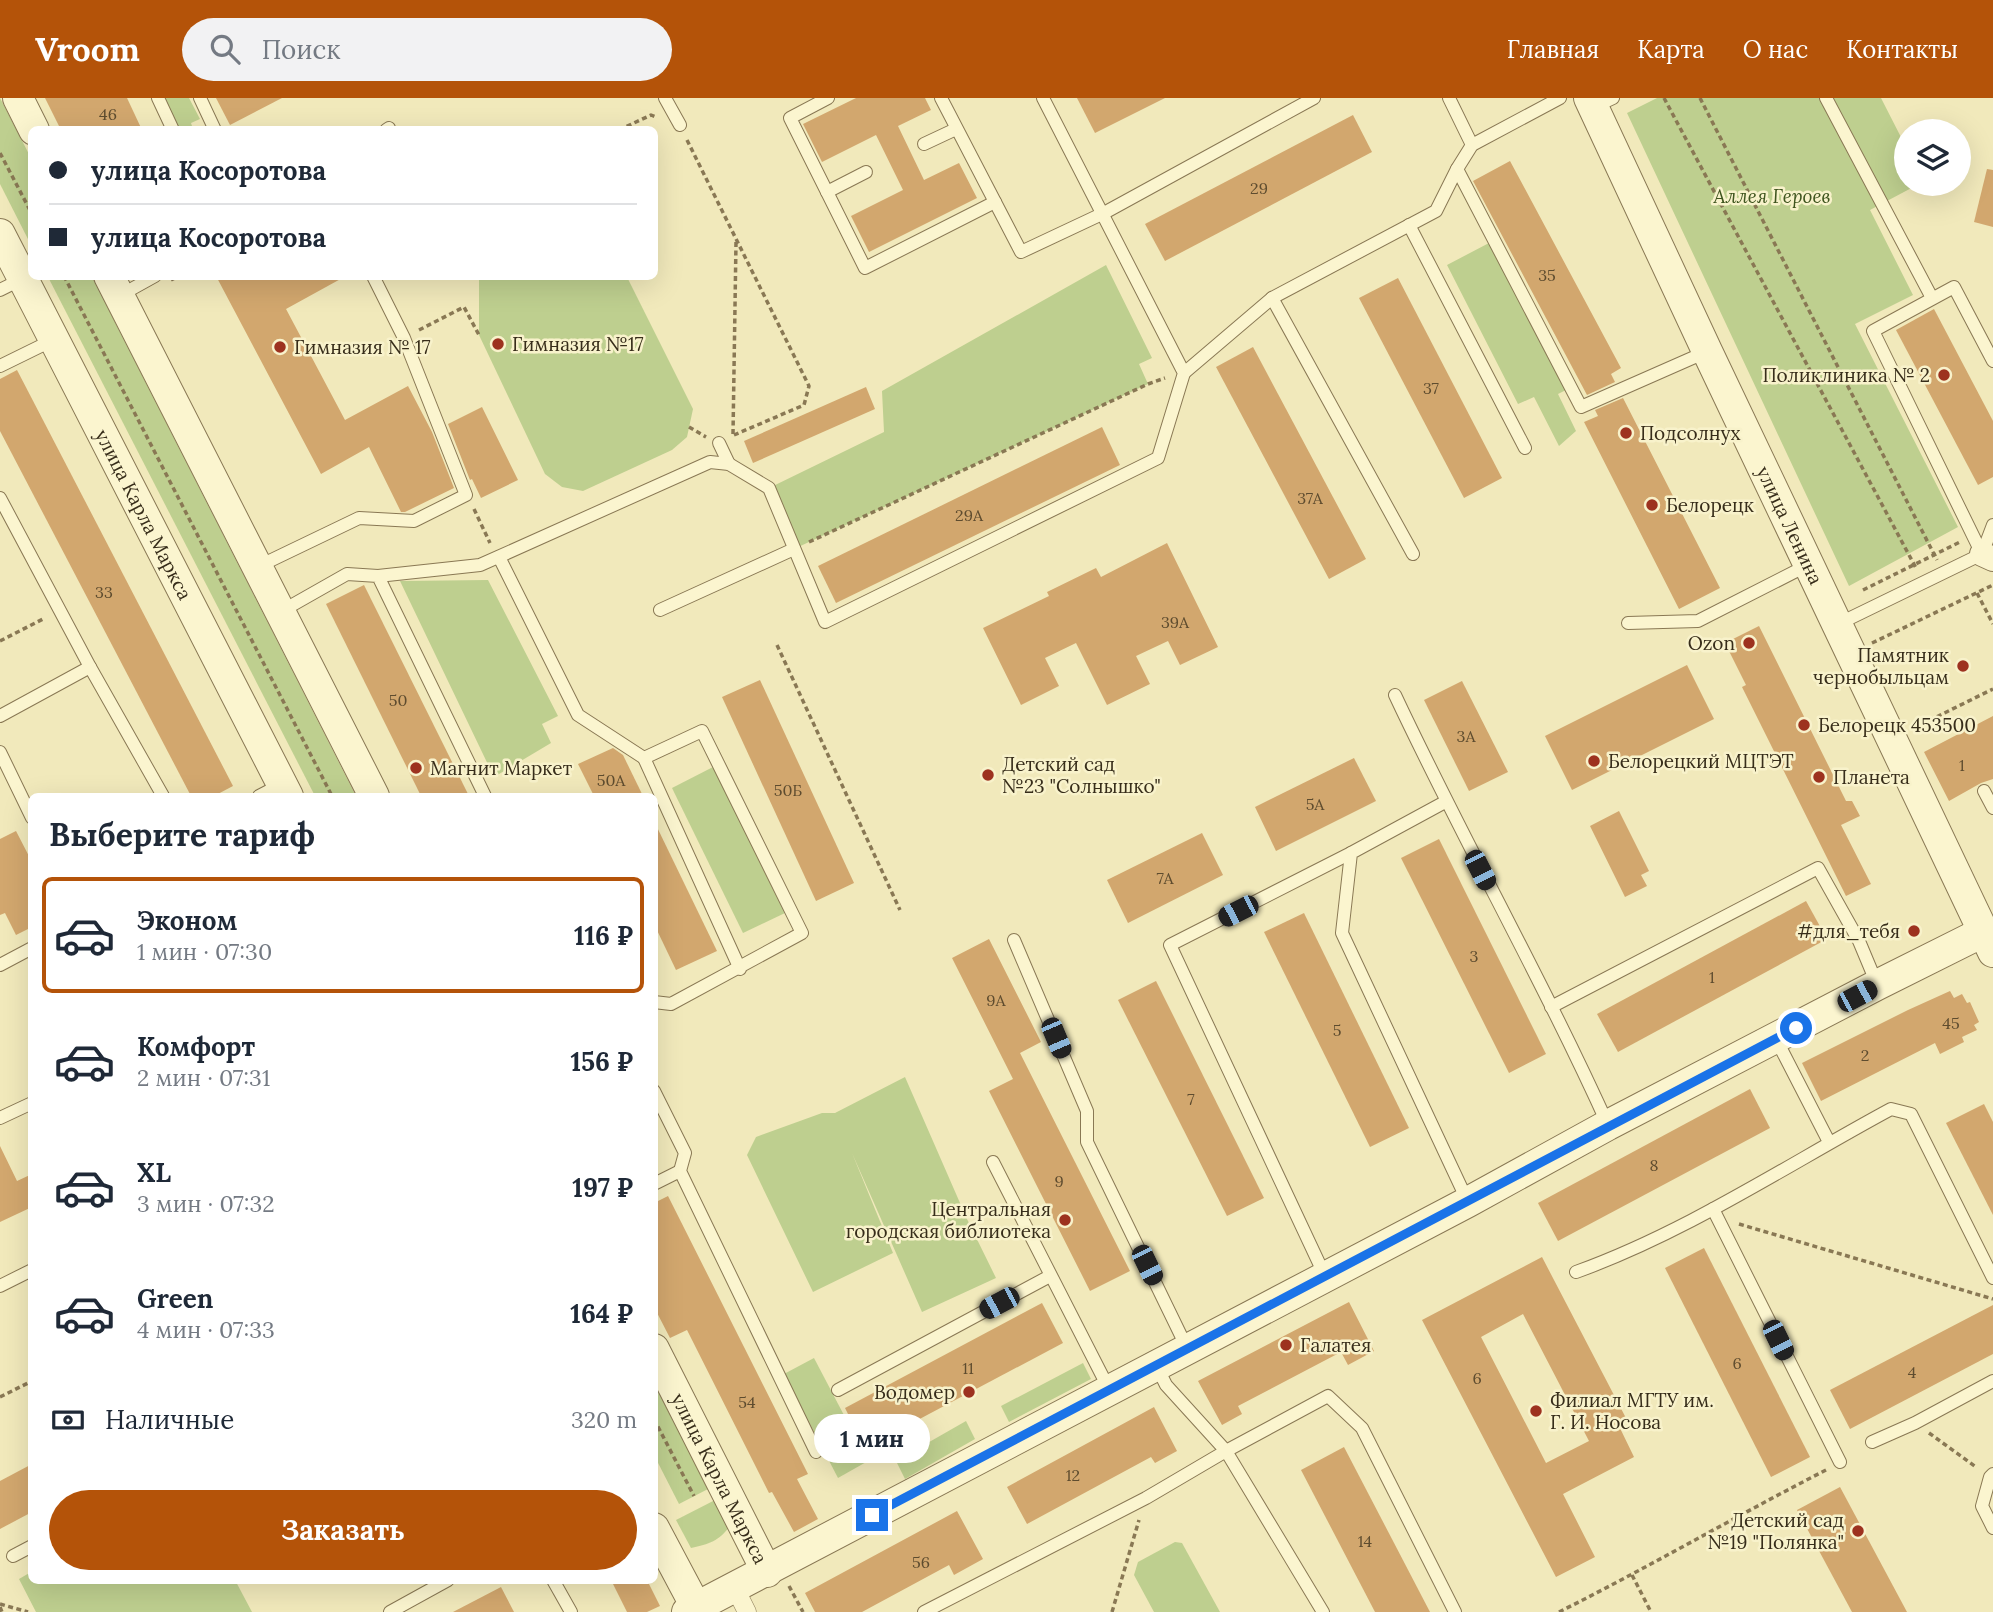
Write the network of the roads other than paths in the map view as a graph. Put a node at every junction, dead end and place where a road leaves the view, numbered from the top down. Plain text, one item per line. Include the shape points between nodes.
1 (18, 98) edge
2 (158, 98) edge
3 (200, 98) edge
4 (665, 98) edge
5 (828, 98) edge
6 (941, 98) edge
7 (1043, 98) edge
8 (1314, 98) edge
9 (1449, 98) edge
10 (1560, 98) edge
11 (1826, 98) edge
12 (1599, 101) edge
13 (680, 125) road end
14 (32, 126) edge
15 (171, 126) edge
16 (213, 126) edge
17 (956, 129) junction
18 (924, 144) dead end
19 (1472, 145) junction
20 (1457, 169) junction
21 (866, 173) dead end
22 (827, 192) junction
23 (995, 202) junction
24 (1104, 213) junction
25 (1409, 225) junction
26 (0, 234) edge
27 (139, 280) edge
28 (375, 280) edge
29 (11, 285) edge
30 (114, 286) edge
31 (1272, 298) junction
32 (1932, 298) junction
33 (53, 340) junction
34 (1706, 351) junction
35 (1993, 361) edge
36 (0, 366) edge
37 (1184, 373) junction
38 (719, 443) road end
39 (1525, 447) dead end
40 (729, 464) junction
41 (0, 498) edge
42 (1993, 525) edge
43 (794, 549) junction
44 (1983, 550) edge
45 (1413, 554) dead end
46 (499, 556) junction
47 (1809, 565) junction
48 (257, 567) junction
49 (378, 576) junction
50 (660, 610) dead end
51 (280, 612) junction
52 (1628, 623) dead end
53 (1838, 624) junction
54 (90, 667) junction
55 (1395, 695) dead end
56 (0, 716) edge
57 (0, 752) edge
58 (644, 758) junction
59 (1984, 791) dead end
60 (276, 792) edge
61 (161, 793) edge
62 (372, 793) edge
63 (484, 793) edge
64 (1445, 802) junction
65 (1993, 808) edge
66 (28, 810) edge
67 (1352, 853) junction
68 (1014, 940) dead end
69 (1988, 942) edge
70 (28, 950) edge
71 (0, 965) edge
72 (740, 969) junction
73 (1877, 985) junction
74 (658, 1002) edge
75 (1551, 1007) junction
76 (1775, 1038) junction
77 (658, 1099) edge
78 (28, 1105) edge
79 (0, 1118) edge
80 (1608, 1125) junction
81 (1829, 1142) junction
82 (993, 1162) dead end
83 (680, 1171) junction
84 (658, 1182) edge
85 (1468, 1202) junction
86 (1715, 1213) junction
87 (28, 1272) edge
88 (1576, 1272) dead end
89 (1050, 1276) junction
90 (1325, 1276) junction
91 (1993, 1278) edge
92 (0, 1286) edge
93 (1187, 1348) junction
94 (658, 1356) edge
95 (1156, 1365) junction
96 (1993, 1381) edge
97 (1108, 1389) junction
98 (838, 1390) dead end
99 (1872, 1442) dead end
100 (1226, 1451) junction
101 (816, 1452) dead end
102 (1840, 1462) road end
103 (1991, 1475) edge
104 (1993, 1528) edge
105 (658, 1537) edge
106 (28, 1548) edge
107 (13, 1556) dead end
108 (778, 1579) junction
109 (441, 1584) edge
110 (556, 1584) edge
111 (741, 1600) edge
112 (692, 1609) edge
113 (390, 1612) edge
114 (571, 1612) edge
115 (924, 1612) edge
116 (1323, 1612) edge
117 (1455, 1612) edge

1 - 14 street
2 - 15 lane
3 - 16 lane
4 - 13 lane
5 - 22 lane via 790,117
6 - 17 lane
7 - 24 lane
8 - 24 lane
9 - 19 lane
10 - 19 lane
11 - 32 lane
12 - 34 street, улица Ленина
17 - 18 lane
17 - 23 lane
19 - 20 lane
20 - 25 lane via 1436,211
20 - 34 lane via 1581,407
21 - 22 lane
22 - 23 lane via 864,268
23 - 24 lane via 1021,251
24 - 37 lane
25 - 31 lane
25 - 39 lane
26 - 29 street, улица Карла Маркса
27 - 30 lane
28 - 48 lane via 404,338 466,495 414,521 359,519
29 - 33 street, улица Карла Маркса
30 - 48 street
31 - 37 lane
31 - 45 lane
32 - 35 lane via 1954,287
32 - 44 lane via 1873,331
33 - 36 lane
33 - 60 street, улица Карла Маркса
34 - 47 street, улица Ленина
37 - 43 lane via 1158,458 825,622
38 - 40 lane
40 - 43 lane via 768,488
40 - 46 lane via 710,462
41 - 54 lane
42 - 44 lane
43 - 50 lane
44 - 53 lane
46 - 49 lane via 480,565
46 - 58 lane via 578,715
47 - 52 lane via 1698,621
47 - 53 street, улица Ленина
48 - 51 street
49 - 51 lane via 347,574
49 - 63 lane
51 - 62 street
53 - 69 street, улица Ленина
54 - 56 lane
54 - 61 lane
55 - 64 lane
57 - 66 lane
58 - 72 lane
58 - 72 lane via 702,731 802,933
59 - 65 lane
64 - 67 lane
64 - 75 lane
67 - 85 lane via 1342,933
67 - 90 lane via 1170,945
68 - 93 lane via 1087,1111 1087,1142
69 - 73 street
70 - 71 lane
72 - 74 lane via 671,1004
73 - 75 lane via 1818,868
73 - 76 street
75 - 80 lane
76 - 80 street
76 - 81 lane
77 - 83 lane via 685,1153
78 - 79 lane
80 - 85 street
81 - 86 lane
81 - 91 lane via 1891,1109 1910,1114
82 - 89 lane
83 - 84 lane
83 - 101 lane
85 - 90 street
86 - 88 lane
86 - 102 lane
87 - 92 lane
89 - 97 lane
89 - 98 lane
90 - 93 street
93 - 95 street
94 - 108 street, улица Карла Маркса
95 - 97 street
95 - 100 lane via 1166,1385
96 - 99 lane
97 - 108 street
100 - 115 lane via 1146,1498
100 - 116 lane
100 - 117 lane via 1328,1396 1362,1428
103 - 104 lane via 1982,1506
105 - 112 street
106 - 107 lane
108 - 111 street
109 - 113 lane
110 - 114 lane
111 - 112 street

